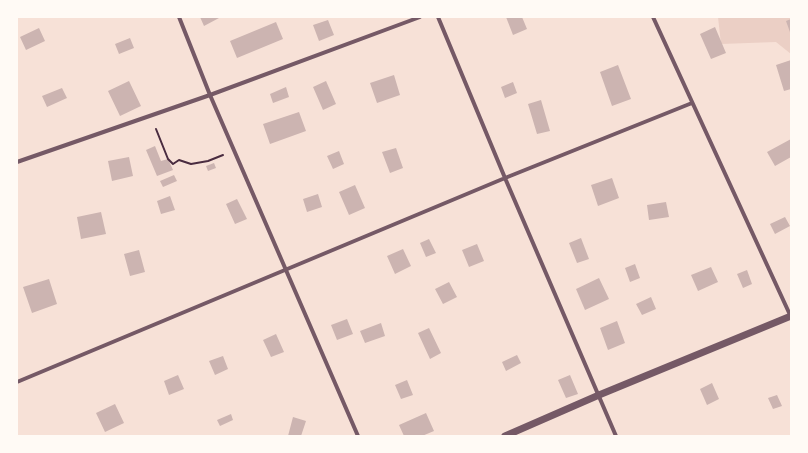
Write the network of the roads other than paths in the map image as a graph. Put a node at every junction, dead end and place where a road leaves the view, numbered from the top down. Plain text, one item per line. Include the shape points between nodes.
1 (179, 17) edge
2 (420, 17) edge
3 (438, 17) edge
4 (653, 17) edge
5 (210, 95) junction
6 (692, 103) junction
7 (17, 162) edge
8 (505, 178) junction
9 (285, 269) junction
10 (791, 316) edge
11 (17, 382) edge
12 (599, 395) junction
13 (358, 436) edge
14 (505, 436) edge
15 (616, 436) edge

1 - 5 street
2 - 5 street
3 - 8 street
4 - 6 street
5 - 7 street
5 - 9 street
6 - 8 street
6 - 10 street
8 - 9 street
8 - 12 street
9 - 11 street
9 - 13 street
10 - 12 street
12 - 14 street
12 - 15 street

